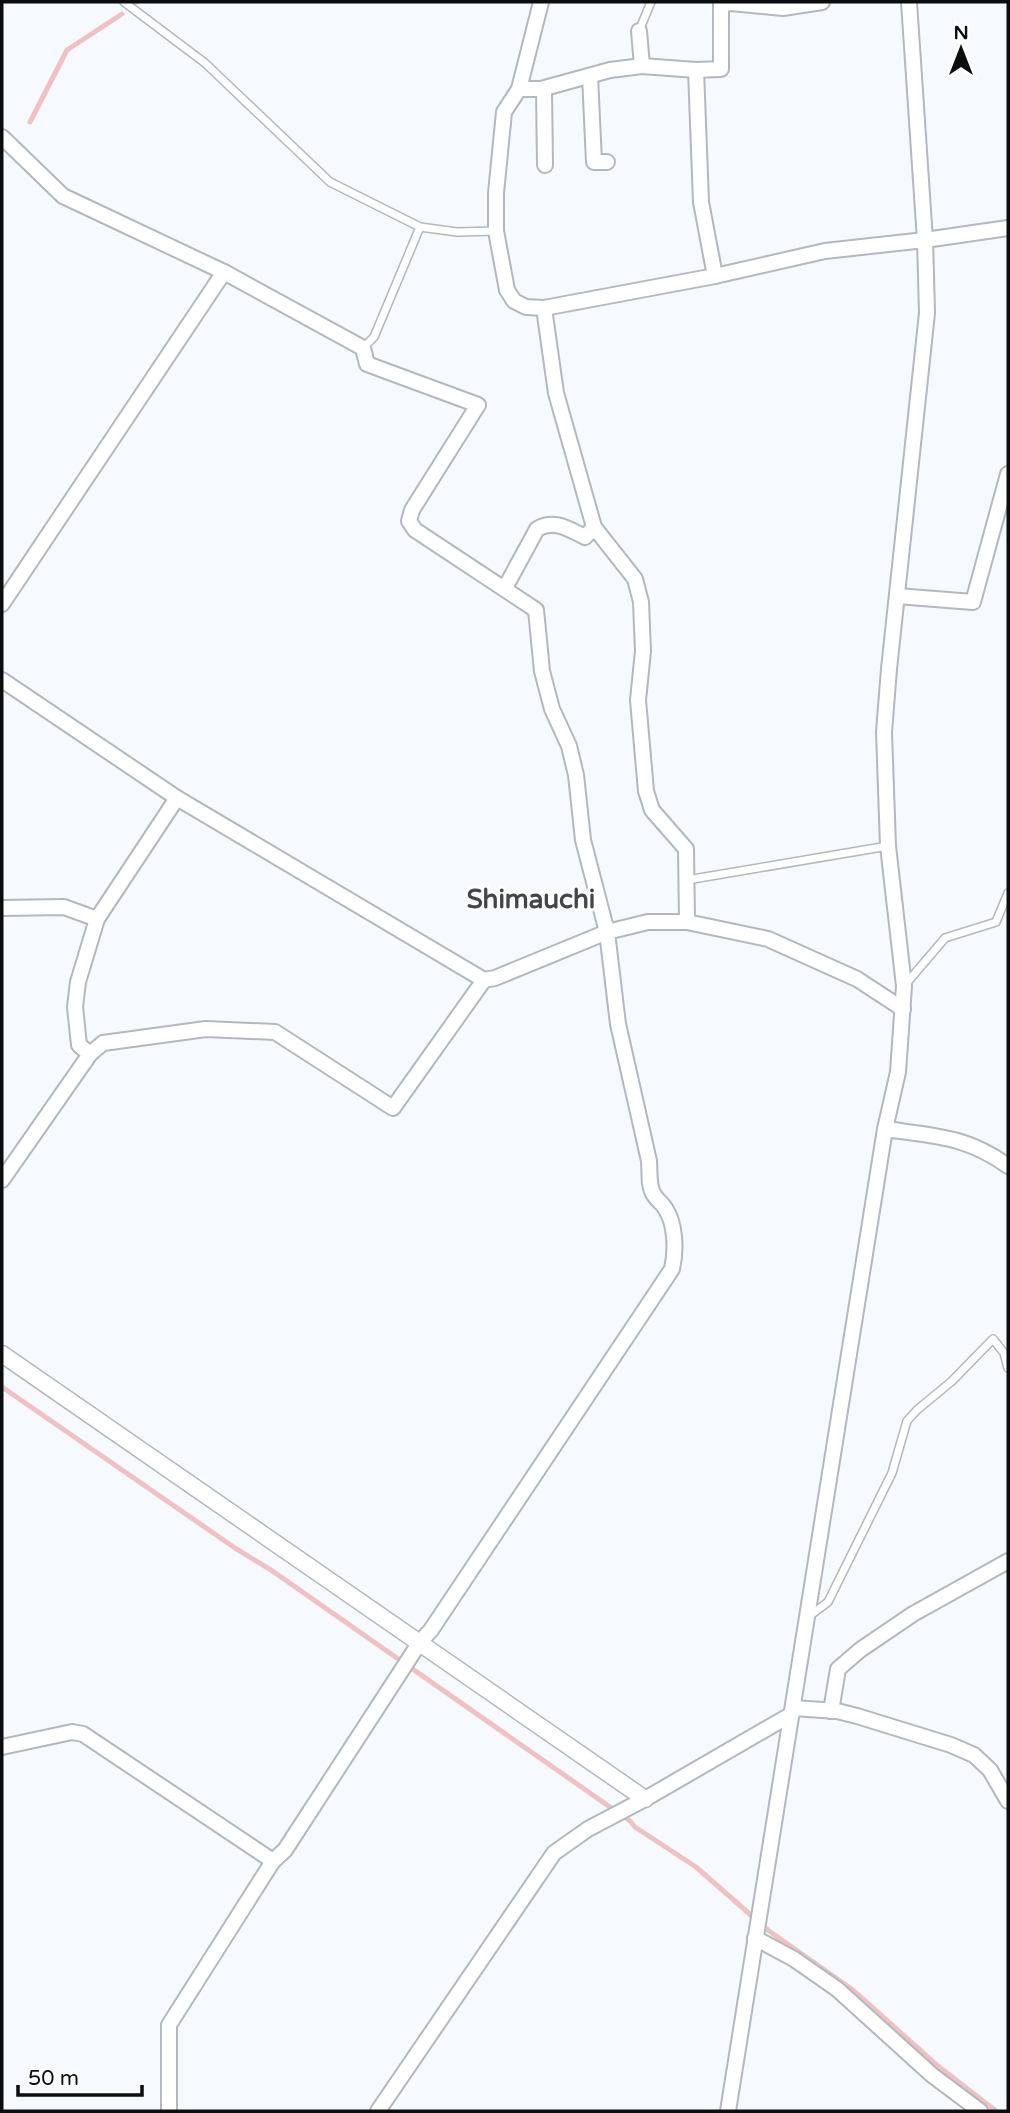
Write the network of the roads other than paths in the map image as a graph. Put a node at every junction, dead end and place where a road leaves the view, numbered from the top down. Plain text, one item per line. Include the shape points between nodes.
1 (124, 2) edge
2 (541, 2) edge
3 (651, 2) edge
4 (822, 2) edge
5 (909, 2) edge
6 (639, 31) joint
7 (642, 66) junction
8 (696, 70) junction
9 (590, 76) junction
10 (519, 89) junction
11 (544, 89) junction
12 (2, 137) edge
13 (607, 162) dead end
14 (545, 165) dead end
15 (420, 227) junction
16 (1008, 228) edge
17 (496, 231) junction
18 (925, 240) junction
19 (224, 272) junction
20 (715, 276) junction
21 (544, 308) junction
22 (362, 348) junction
23 (1008, 474) edge
24 (594, 527) junction
25 (505, 588) junction
26 (897, 596) junction
27 (2, 604) edge
28 (2, 680) edge
29 (177, 798) junction
30 (888, 846) junction
31 (687, 880) junction
32 (1008, 893) edge
33 (2, 908) edge
34 (97, 919) junction
35 (687, 922) junction
36 (607, 932) junction
37 (484, 980) junction
38 (904, 986) junction
39 (903, 1009) junction
40 (90, 1054) junction
41 (886, 1129) junction
42 (1008, 1166) edge
43 (2, 1180) edge
44 (2, 1354) edge
45 (1008, 1368) edge
46 (1008, 1561) edge
47 (808, 1618) junction
48 (420, 1642) junction
49 (793, 1711) junction
50 (831, 1711) junction
51 (2, 1747) edge
52 (645, 1799) junction
53 (1008, 1801) edge
54 (273, 1861) junction
55 (755, 1938) junction
56 (169, 2111) edge
57 (378, 2111) edge
58 (728, 2111) edge
59 (980, 2111) edge

1 - 15 lane via 205,63 330,182
2 - 10 street
3 - 6 lane
4 - 8 street via 783,8 720,5 721,69
5 - 18 street
6 - 7 street
7 - 8 street
7 - 9 street
8 - 20 street via 701,202
9 - 11 street
9 - 13 street via 594,162
10 - 11 street
10 - 17 street via 504,112
11 - 14 street
12 - 19 street via 63,196
15 - 17 lane
15 - 22 lane via 374,337
16 - 18 street
17 - 21 street via 507,290 514,301 526,307
18 - 20 street via 825,251
18 - 26 street via 927,313
19 - 22 street
19 - 27 street
20 - 21 street
21 - 24 street via 556,393
22 - 25 street via 366,364 478,405 409,521 415,530
23 - 26 street via 973,603
24 - 25 street via 585,537 556,524 537,529
24 - 31 street via 635,579 641,602 638,700 646,791 652,810 686,849
25 - 36 street via 536,610 542,671 572,756 583,840
26 - 30 street via 884,732
28 - 29 street
29 - 34 street
29 - 37 street
30 - 31 lane
30 - 38 street
31 - 35 street
32 - 38 lane via 996,922 945,938
33 - 34 street via 64,907
34 - 40 street via 75,1007 79,1045
35 - 36 street via 648,922
35 - 39 street via 768,940 857,979
36 - 37 street
36 - 48 street via 618,1024 650,1183 671,1221 676,1255 672,1269
37 - 40 street via 393,1108 275,1032 206,1028 103,1043
38 - 39 street
39 - 41 street via 898,1072
40 - 43 street
41 - 42 street via 961,1140
41 - 47 street
44 - 48 street
45 - 47 lane via 993,1339 907,1421 892,1473 828,1602
46 - 50 street via 913,1614 860,1650 838,1669
47 - 49 street
48 - 52 street
48 - 54 street via 285,1850
49 - 50 street
49 - 52 street
49 - 55 street
50 - 53 street via 974,1755 990,1770
51 - 54 street via 72,1732 83,1734
52 - 57 street via 554,1853
54 - 56 street via 169,2025
55 - 58 street
55 - 59 street via 837,1989 932,2075

